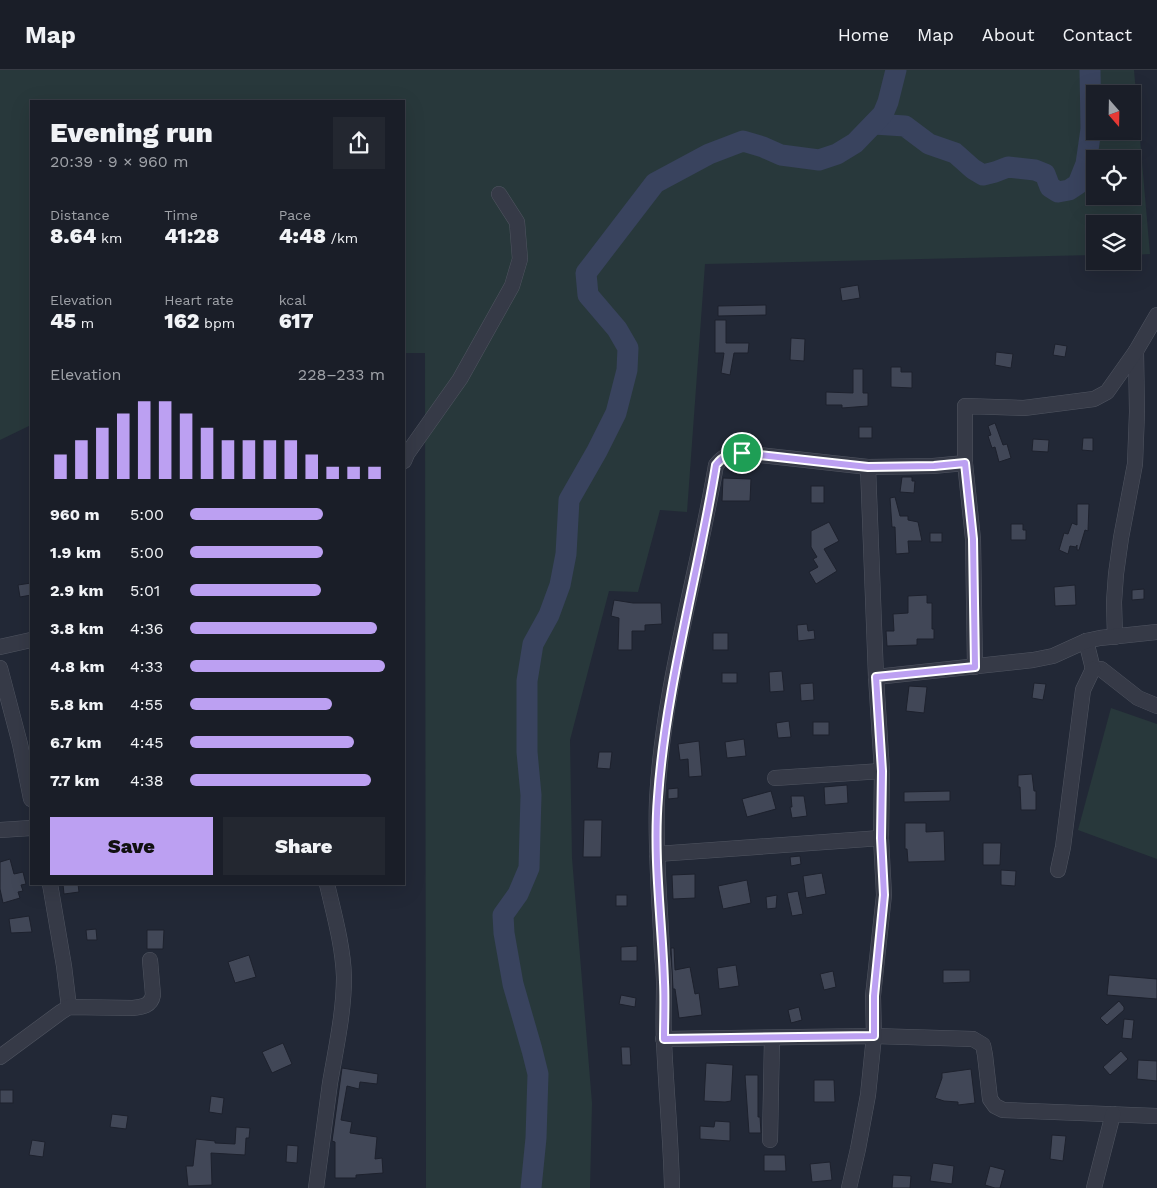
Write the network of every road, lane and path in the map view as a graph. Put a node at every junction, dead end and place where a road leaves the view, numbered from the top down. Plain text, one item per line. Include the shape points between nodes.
1 (499, 194) dead end
2 (1157, 315) edge
3 (1136, 351) junction
4 (405, 459) edge
5 (965, 463) junction
6 (868, 467) junction
7 (1157, 632) edge
8 (1115, 637) junction
9 (30, 640) edge
10 (1086, 641) junction
11 (0, 646) edge
12 (975, 667) junction
13 (0, 668) edge
14 (1093, 669) junction
15 (876, 677) junction
16 (1157, 706) edge
17 (882, 771) junction
18 (775, 778) dead end
19 (30, 794) edge
20 (30, 828) edge
21 (0, 830) edge
22 (881, 838) junction
23 (657, 854) junction
24 (1058, 870) dead end
25 (50, 885) edge
26 (327, 885) edge
27 (150, 960) dead end
28 (69, 1008) junction
29 (874, 1036) junction
30 (772, 1038) junction
31 (664, 1039) junction
32 (0, 1057) edge
33 (1113, 1114) junction
34 (1157, 1116) edge
35 (770, 1140) dead end
36 (316, 1188) edge
37 (672, 1188) edge
38 (849, 1188) edge
39 (1094, 1188) edge

1 - 4 street via 517,222 520,259 512,286 460,379
2 - 3 street
3 - 5 street via 1107,392 1094,399 1024,408 965,406
3 - 8 street via 1135,464 1116,574
5 - 6 street
5 - 12 street via 973,539
6 - 15 street
6 - 23 street via 742,453 722,457 716,465 666,720 658,798
7 - 8 street
8 - 10 street
9 - 11 street
10 - 12 street via 1053,656
10 - 14 street
12 - 15 street
13 - 19 street
14 - 16 street via 1101,669 1138,698
14 - 24 street via 1083,690
15 - 17 street
17 - 18 street
17 - 22 street
20 - 21 street
22 - 23 street
22 - 29 street via 884,895 874,996
23 - 31 street
25 - 28 street
26 - 36 street via 342,955 343,1006
27 - 28 street via 154,996 149,1004 132,1008
28 - 32 street
29 - 30 street
29 - 33 street via 973,1039 983,1045 990,1098 1003,1110
29 - 38 street via 868,1095
30 - 31 street
30 - 35 street
31 - 37 street
33 - 34 street
33 - 39 street

